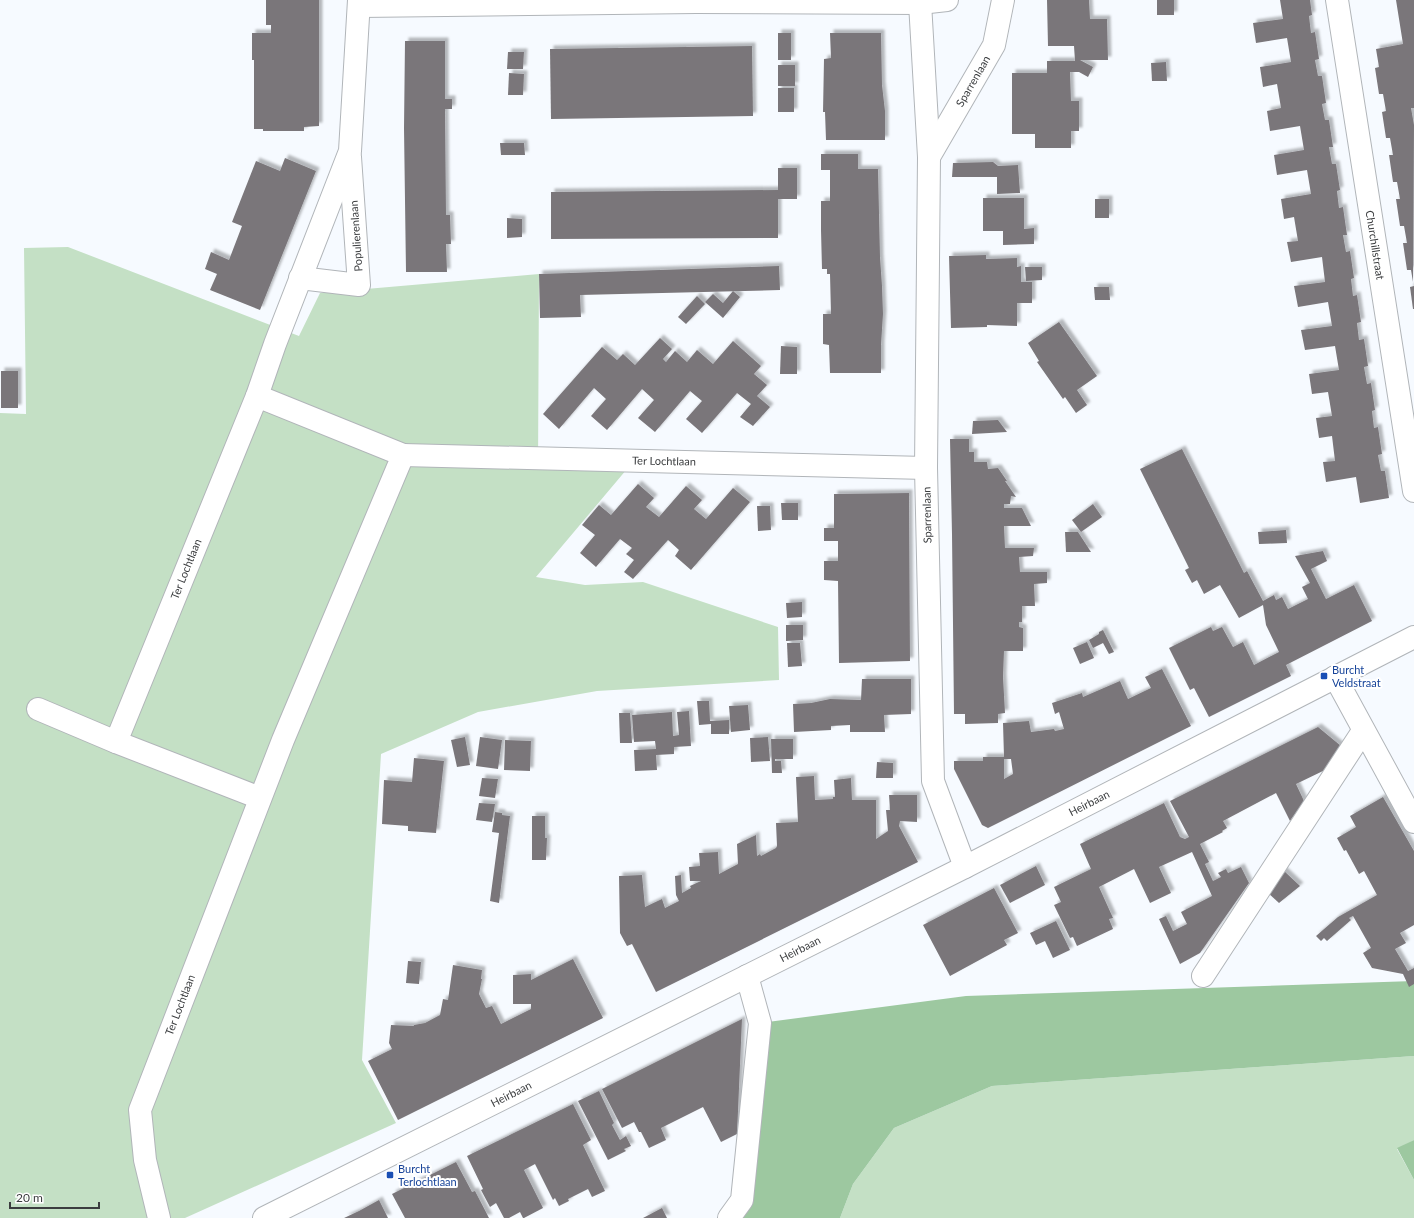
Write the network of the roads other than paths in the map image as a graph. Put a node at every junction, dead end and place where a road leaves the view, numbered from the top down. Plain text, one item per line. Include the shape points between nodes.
1 (947, 0) edge
2 (1003, 0) edge
3 (1337, 0) edge
4 (696, 1) edge
5 (360, 3) edge
6 (920, 3) junction
7 (350, 151) junction
8 (929, 157) junction
9 (300, 278) junction
10 (275, 344) joint
11 (257, 396) junction
12 (402, 454) junction
13 (926, 468) junction
14 (1414, 491) edge
15 (1414, 637) edge
16 (1335, 677) junction
17 (38, 709) dead end
18 (1363, 731) junction
19 (116, 742) junction
20 (260, 798) junction
21 (1414, 822) edge
22 (965, 867) junction
23 (747, 976) junction
24 (1203, 976) dead end
25 (159, 1218) edge
26 (264, 1218) edge
27 (729, 1218) edge

1 - 6 street
2 - 8 street, Sparrenlaan via 994,45
3 - 14 street, Churchillstraat
4 - 5 street
4 - 6 street
5 - 7 street, Populierenlaan
6 - 8 street, Sparrenlaan
7 - 9 street, Populierenlaan
7 - 9 street, Populierenlaan via 359,285
8 - 13 street, Sparrenlaan
9 - 10 street, Populierenlaan
10 - 11 street, Ter Lochtlaan
11 - 12 street, Ter Lochtlaan
11 - 19 street, Ter Lochtlaan
12 - 13 street, Ter Lochtlaan
12 - 20 street, Ter Lochtlaan
13 - 22 street, Sparrenlaan via 932,781
15 - 16 street, Heirbaan
16 - 18 street
16 - 22 street, Heirbaan
17 - 19 street
18 - 21 street
18 - 24 street
19 - 20 street
20 - 25 street, Ter Lochtlaan via 140,1110 145,1160
22 - 23 street, Heirbaan
23 - 26 street, Heirbaan
23 - 27 street via 760,1022 742,1200

